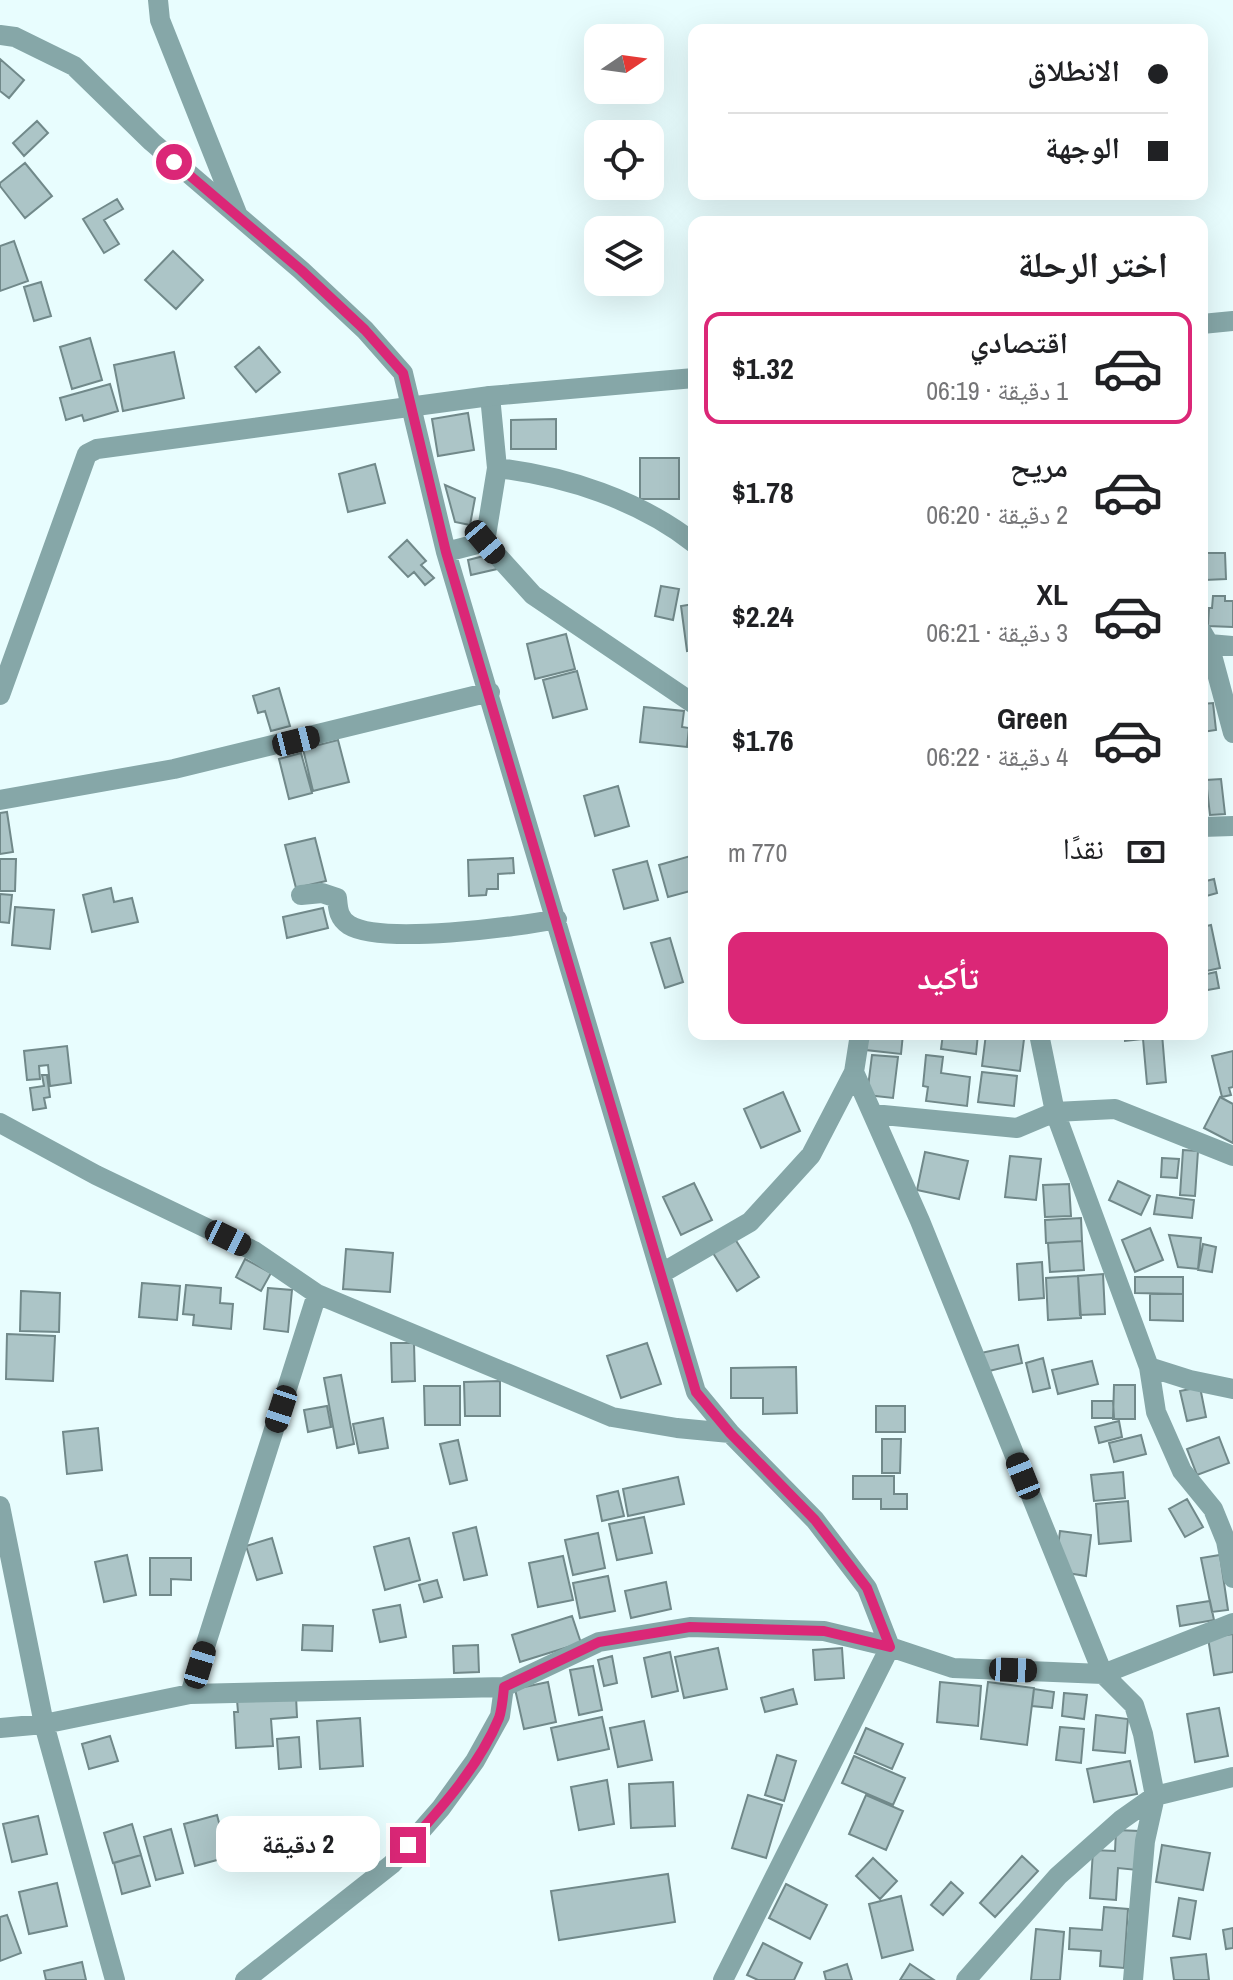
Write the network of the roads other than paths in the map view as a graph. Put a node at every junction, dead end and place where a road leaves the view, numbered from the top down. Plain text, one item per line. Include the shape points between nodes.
1 (158, 0) edge
2 (0, 35) edge
3 (240, 219) junction
4 (1233, 321) edge
5 (1208, 323) edge
6 (688, 379) edge
7 (490, 396) junction
8 (410, 409) junction
9 (497, 468) junction
10 (688, 539) edge
11 (485, 542) junction
12 (446, 552) junction
13 (1208, 639) edge
14 (1233, 646) edge
15 (1208, 648) edge
16 (490, 692) junction
17 (0, 695) edge
18 (688, 700) edge
19 (1233, 733) edge
20 (0, 800) edge
21 (1233, 826) edge
22 (1208, 827) edge
23 (301, 895) dead end
24 (557, 919) junction
25 (859, 1040) edge
26 (1040, 1040) edge
27 (854, 1072) junction
28 (1055, 1112) junction
29 (873, 1114) junction
30 (0, 1123) edge
31 (1233, 1156) edge
32 (662, 1273) junction
33 (317, 1294) junction
34 (1149, 1367) junction
35 (1233, 1389) edge
36 (730, 1433) junction
37 (0, 1506) edge
38 (1233, 1578) edge
39 (1233, 1623) edge
40 (890, 1647) junction
41 (1103, 1674) junction
42 (504, 1687) junction
43 (190, 1694) junction
44 (44, 1724) junction
45 (0, 1728) edge
46 (1233, 1777) edge
47 (1155, 1796) junction
48 (727, 1979) edge
49 (115, 1980) edge
50 (245, 1980) edge
51 (966, 1980) edge
52 (1133, 1980) edge

1 - 3 street via 160,20
2 - 3 street via 74,66
3 - 8 street via 365,330 403,373
4 - 5 street
6 - 7 street
7 - 8 street
7 - 9 street
8 - 12 street
8 - 17 street via 87,454
9 - 10 street via 616,497
9 - 11 street
11 - 12 street
11 - 18 street via 533,595
12 - 16 street
13 - 14 street
15 - 19 street
16 - 20 street via 174,769
16 - 24 street
21 - 22 street
23 - 24 street via 337,898 339,915 348,925 371,933 430,933
24 - 32 street
25 - 27 street
26 - 28 street
27 - 29 street
27 - 32 street via 811,1155 750,1222
28 - 29 street via 1017,1128
28 - 31 street via 1115,1109
28 - 34 street
29 - 41 street
30 - 33 street via 254,1251
32 - 36 street via 696,1392
33 - 36 street via 612,1417
33 - 43 street
34 - 35 street
34 - 38 street via 1156,1412 1182,1471 1213,1509
36 - 40 street via 815,1520 867,1588
37 - 44 street
39 - 41 street
40 - 41 street via 953,1668
40 - 42 street via 824,1631 690,1627 599,1642
40 - 48 street
41 - 47 street via 1134,1705
42 - 43 street
42 - 50 street via 500,1716 475,1761 392,1864
43 - 44 street
44 - 45 street
44 - 49 street
46 - 47 street
47 - 51 street via 1058,1876
47 - 52 street via 1145,1841

